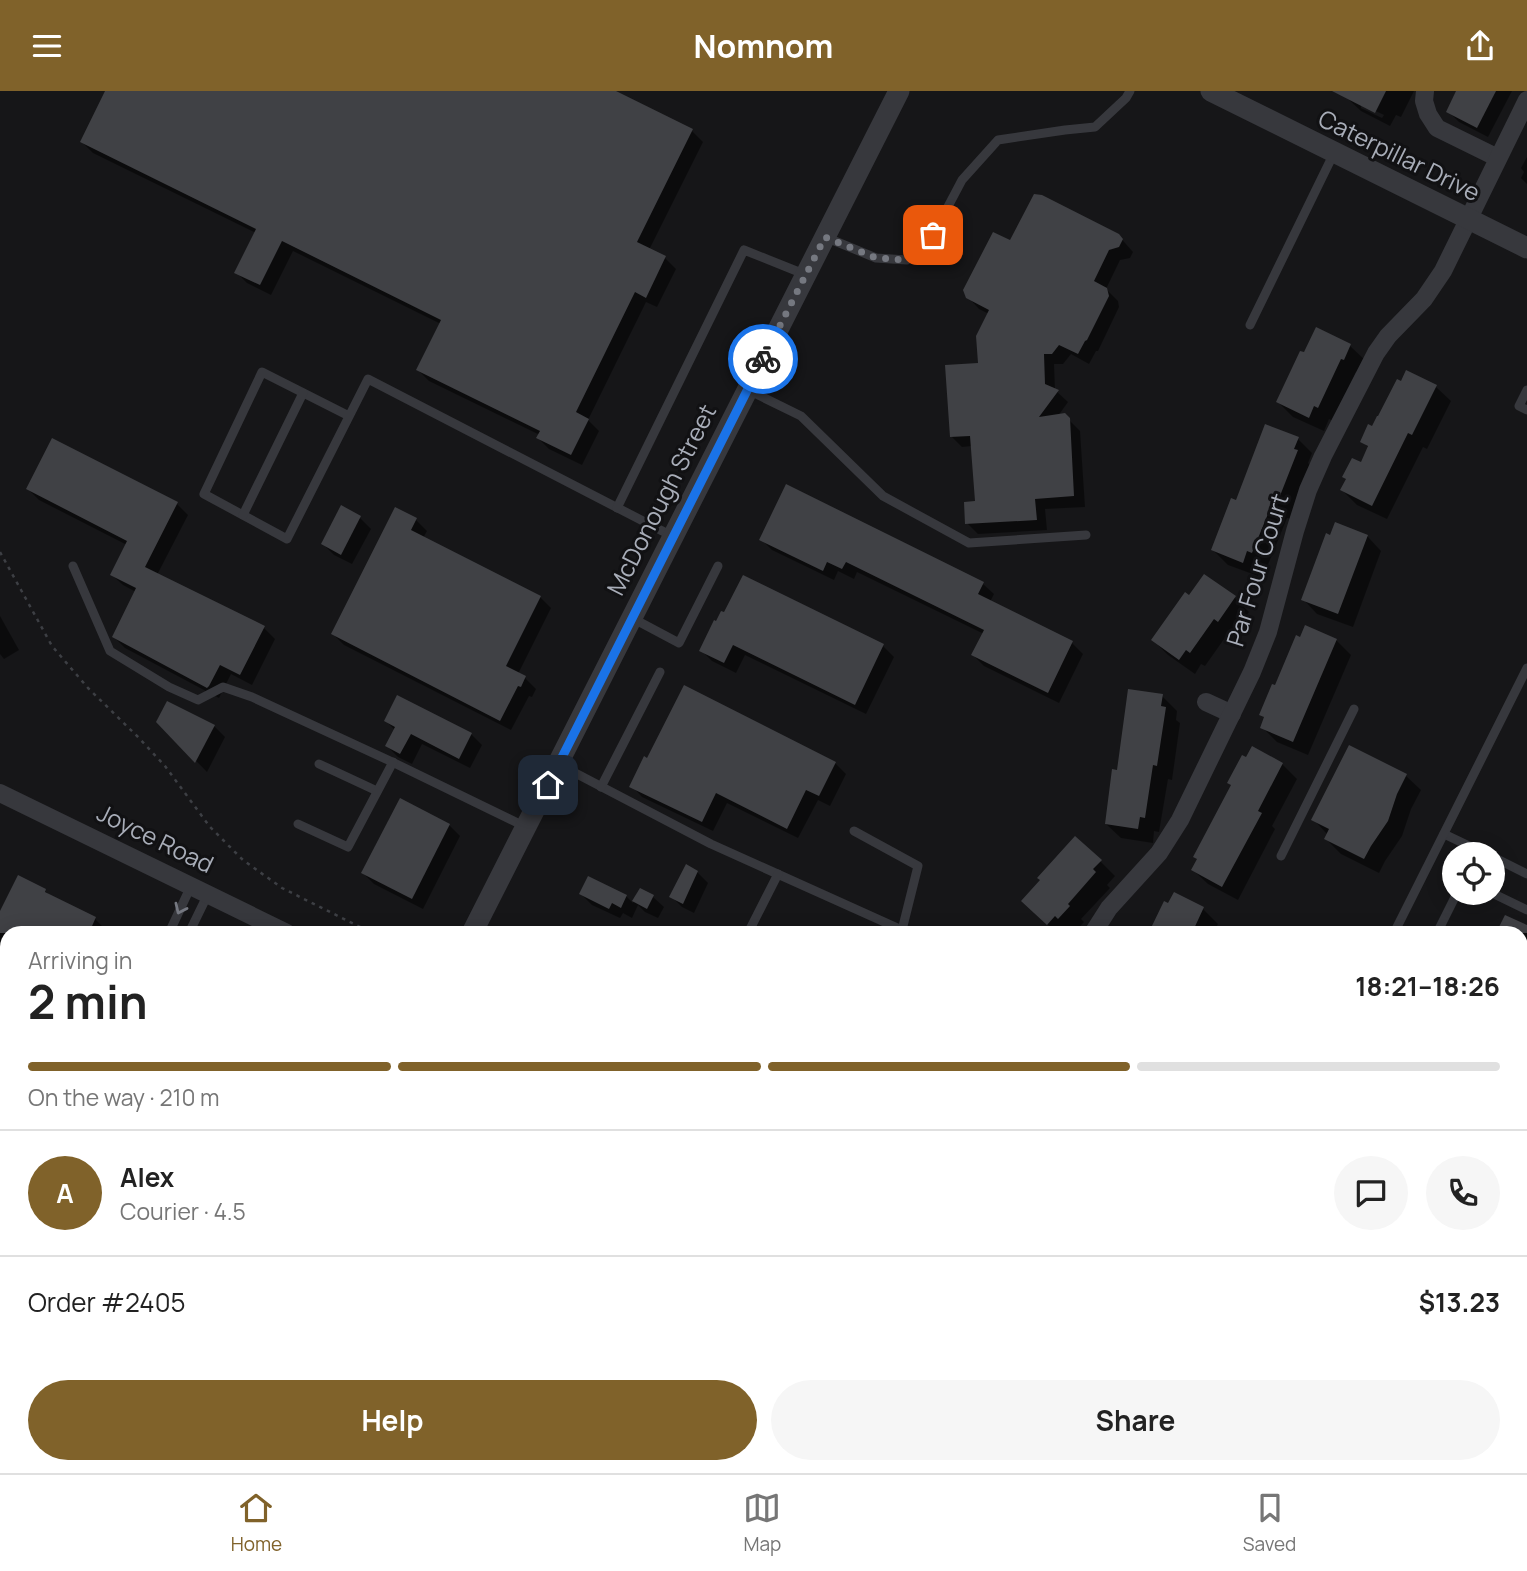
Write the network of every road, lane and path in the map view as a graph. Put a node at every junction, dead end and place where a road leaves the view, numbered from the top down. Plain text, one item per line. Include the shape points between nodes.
1 (899, 91) edge
2 (1130, 91) edge
3 (1211, 91) edge
4 (1425, 91) edge
5 (1527, 100) edge
6 (1334, 153) junction
7 (1498, 158) junction
8 (1468, 219) junction
9 (825, 237) junction
10 (1527, 249) edge
11 (806, 275) junction
12 (1250, 325) dead end
13 (748, 390) junction
14 (1527, 390) edge
15 (303, 393) junction
16 (1527, 410) edge
17 (349, 416) junction
18 (617, 508) junction
19 (243, 515) junction
20 (1086, 535) dead end
21 (673, 537) junction
22 (0, 552) edge
23 (73, 566) dead end
24 (718, 566) dead end
25 (632, 618) junction
26 (1527, 668) edge
27 (660, 672) dead end
28 (1206, 702) dead end
29 (1354, 709) dead end
30 (1232, 714) junction
31 (393, 762) junction
32 (318, 764) dead end
33 (558, 764) junction
34 (601, 787) junction
35 (377, 791) junction
36 (0, 793) edge
37 (298, 824) dead end
38 (526, 827) junction
39 (854, 831) dead end
40 (1444, 834) junction
41 (1461, 842) edge
42 (1281, 856) dead end
43 (1505, 863) edge
44 (778, 874) junction
45 (1527, 874) edge
46 (191, 886) junction
47 (208, 894) junction
48 (1505, 899) edge
49 (1451, 905) edge
50 (1527, 910) edge
51 (173, 926) edge
52 (192, 926) edge
53 (273, 926) edge
54 (358, 926) edge
55 (476, 926) edge
56 (752, 926) edge
57 (890, 926) edge
58 (902, 926) edge
59 (1097, 926) edge
60 (1398, 926) edge
61 (1440, 926) edge

1 - 9 street, McDonough Street
2 - 9 lane via 1095,127 998,141 962,180 933,235 907,260 876,258
3 - 6 street, Caterpillar Drive
4 - 7 street via 1428,114 1437,128
5 - 7 street, Par Four Court
6 - 8 street, Caterpillar Drive
6 - 12 lane
7 - 8 street, Par Four Court
8 - 10 street, Caterpillar Drive
8 - 30 street, Par Four Court via 1424,299 1376,353 1323,456 1294,531 1268,632
9 - 11 street, McDonough Street
11 - 13 street, McDonough Street
11 - 18 lane via 744,250
13 - 20 lane via 801,416 883,496 969,543
13 - 21 street, McDonough Street
14 - 16 lane via 1519,406
15 - 17 lane
15 - 19 lane
15 - 19 lane via 262,372 204,494
17 - 18 lane via 368,379
17 - 19 lane via 287,539
18 - 21 lane
21 - 25 street, McDonough Street
22 - 54 path via 52,646 166,766 209,827 243,860 282,888
23 - 31 lane via 110,651 198,701 223,687
24 - 25 lane via 679,643
25 - 33 street, McDonough Street
26 - 40 lane
27 - 34 lane
28 - 30 street
29 - 42 lane
30 - 59 street, Par Four Court via 1171,835
31 - 35 lane
31 - 38 lane
32 - 35 lane
33 - 34 lane
33 - 38 street, McDonough Street
34 - 44 lane
35 - 37 lane via 348,847
36 - 46 street, Joyce Road
38 - 55 street, McDonough Street
39 - 58 lane via 918,866
40 - 41 lane
40 - 60 lane
43 - 45 lane
44 - 56 lane
44 - 57 lane
46 - 47 street, Joyce Road
46 -> 51 lane
47 - 52 lane
47 - 53 street, Joyce Road
48 - 50 lane
49 - 61 lane

